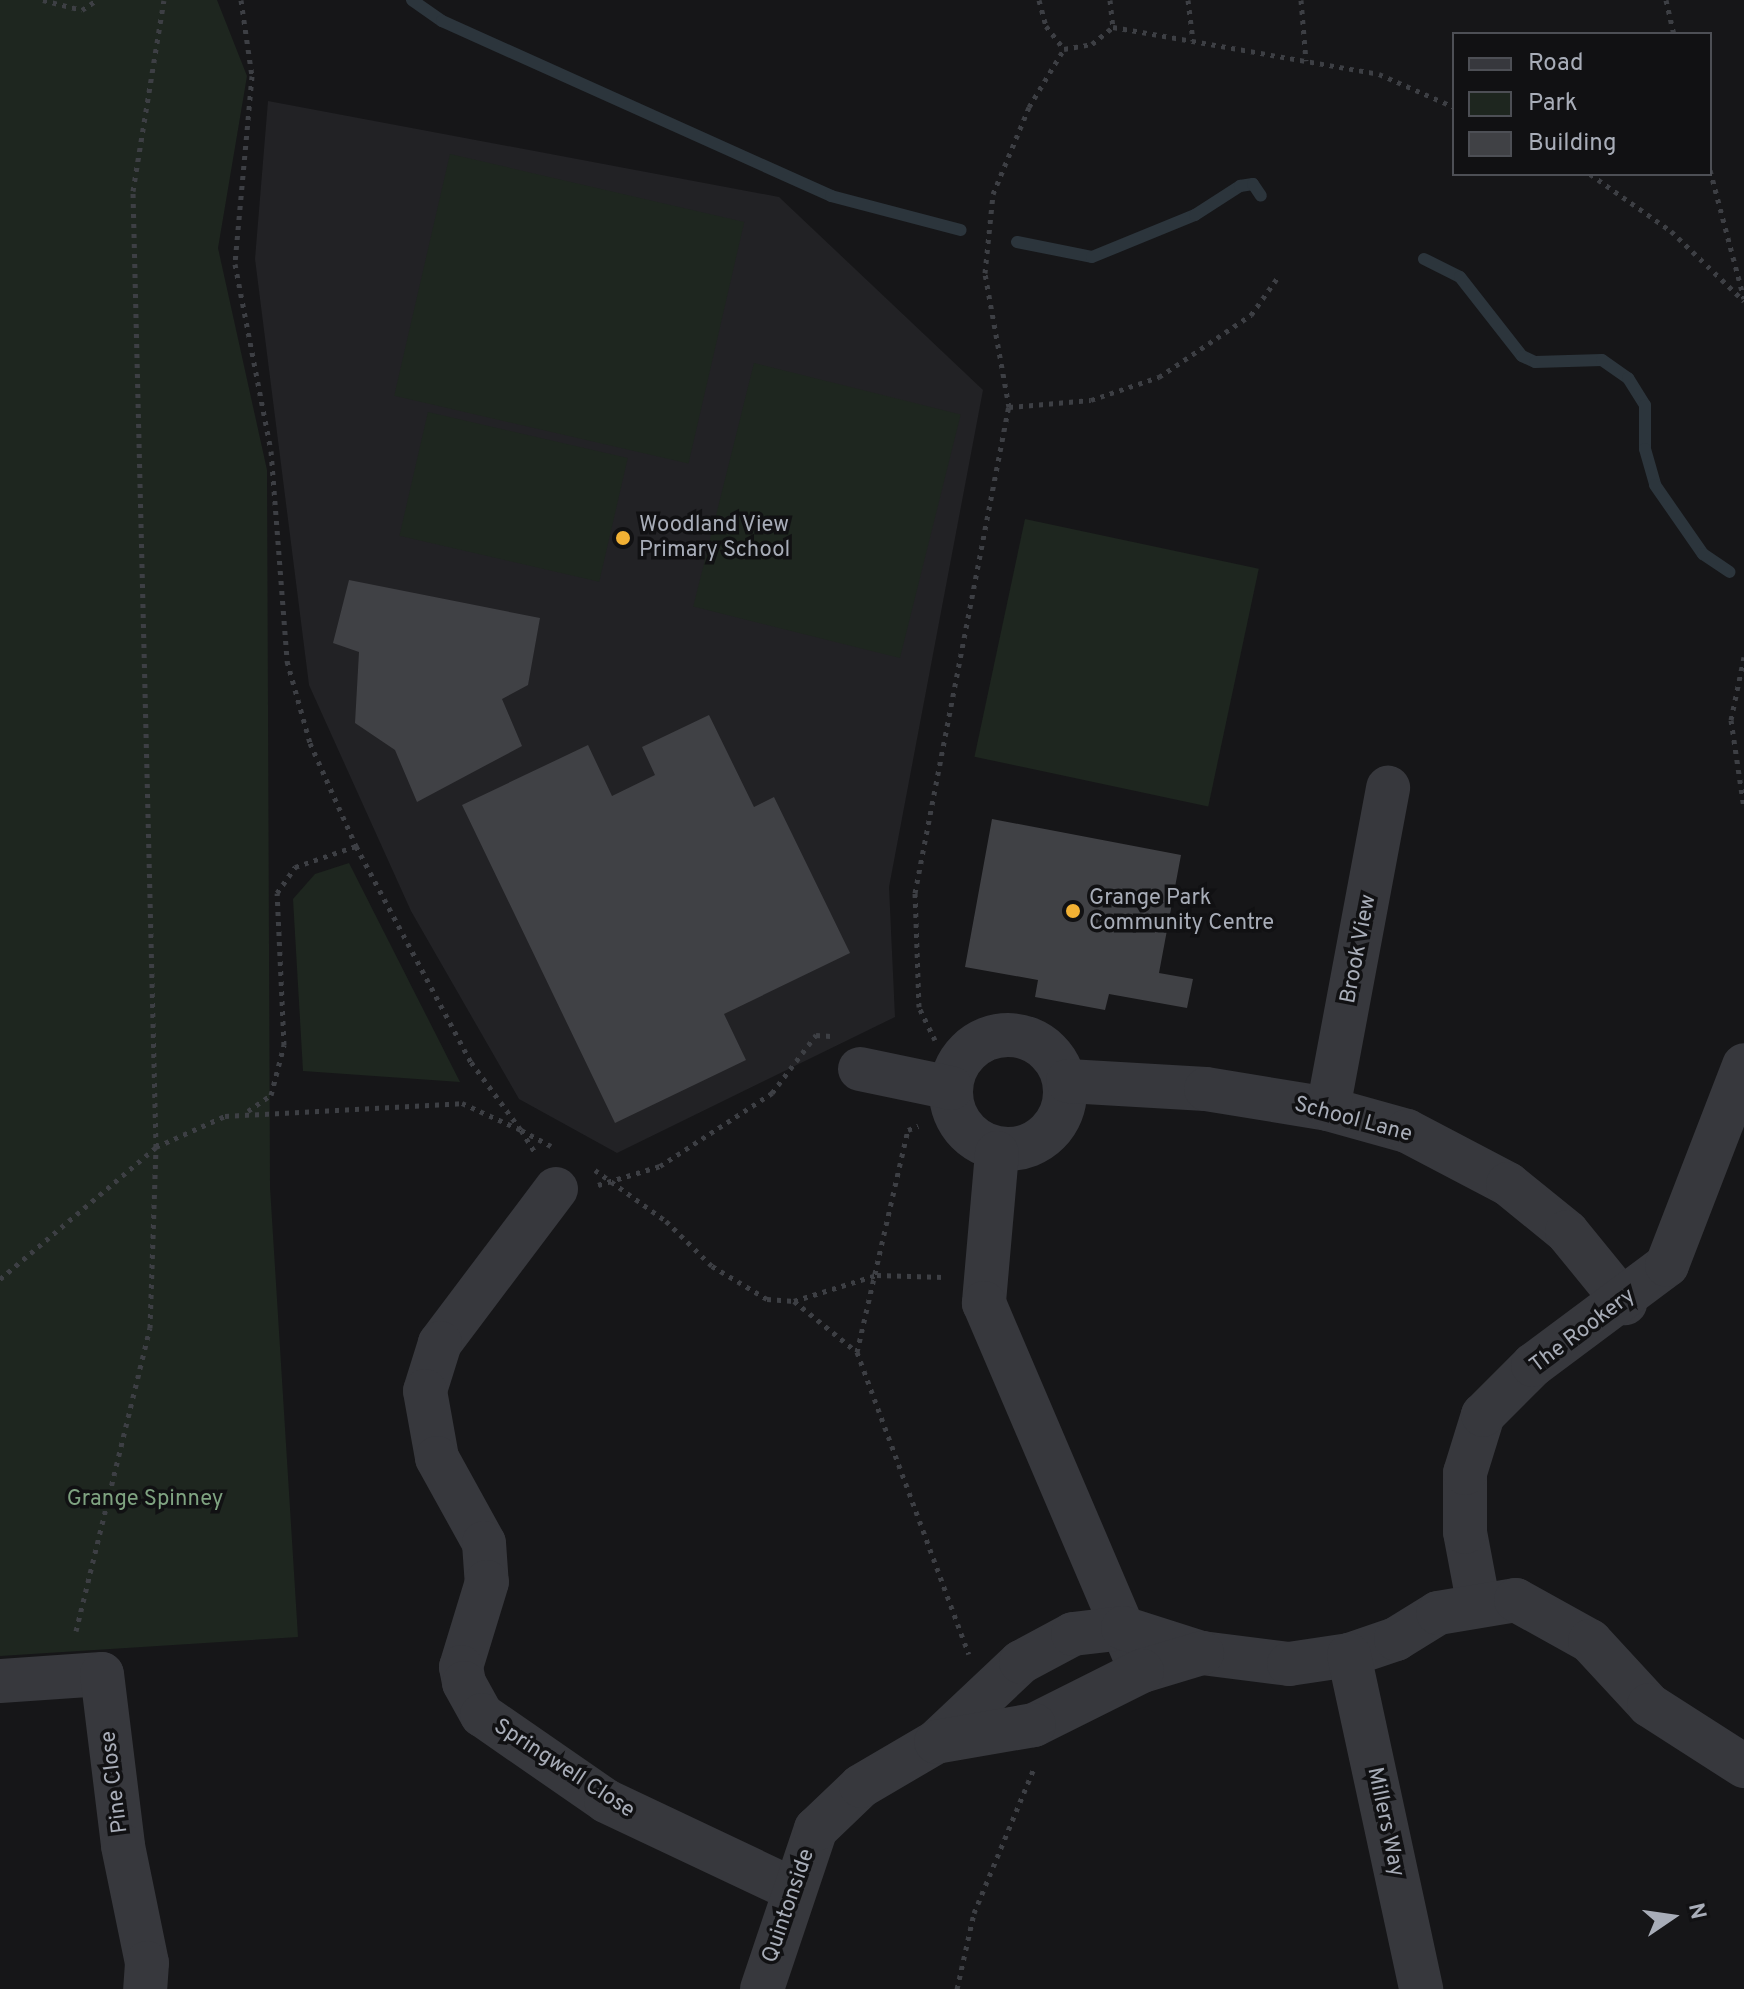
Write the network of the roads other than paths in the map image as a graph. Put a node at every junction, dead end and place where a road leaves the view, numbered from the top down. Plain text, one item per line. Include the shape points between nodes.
1 (1388, 788) dead end
2 (851, 1053) road end
3 (1744, 1065) edge
4 (948, 1076) junction
5 (1068, 1081) junction
6 (1328, 1109) junction
7 (997, 1153) junction
8 (570, 1170) road end
9 (1625, 1303) junction
10 (1478, 1601) junction
11 (1123, 1628) junction
12 (1202, 1653) junction
13 (1349, 1655) junction
14 (1142, 1671) junction
15 (0, 1681) edge
16 (936, 1742) junction
17 (1744, 1766) edge
18 (792, 1889) junction
19 (145, 1989) edge
20 (762, 1989) edge
21 (1421, 1989) edge

1 - 6 street, Brook View
2 - 4 street
3 - 9 street, The Rookery via 1667,1265
4 - 5 street via 993,1036 1018,1034 1059,1055
4 - 7 street via 976,1143
5 - 6 street, School Lane via 1206,1089
5 - 7 street via 1061,1110 1045,1129 1023,1150
6 - 9 street, School Lane via 1407,1131 1508,1184 1567,1232
7 - 11 street via 981,1278 984,1303
8 - 18 street, Springwell Close via 440,1343 425,1391 437,1458 484,1543 487,1582 461,1667 464,1683 482,1715 606,1801
9 - 10 street, The Rookery via 1533,1365 1483,1415 1465,1473 1465,1532
10 - 13 street, Quintonside
10 - 17 street, Quintonside via 1516,1600 1553,1617 1590,1641 1649,1705
11 - 12 street, Quintonside
11 - 14 street
11 - 16 street, Quintonside via 1073,1634 1002,1681
12 - 13 street, Quintonside via 1289,1664
12 - 14 street, Quintonside
13 - 21 street, Millers Way
14 - 16 street, Quintonside via 1034,1725
15 - 19 street, Pine Close via 102,1674 123,1846 147,1963
16 - 18 street, Quintonside via 861,1786 816,1829
18 - 20 street, Quintonside

